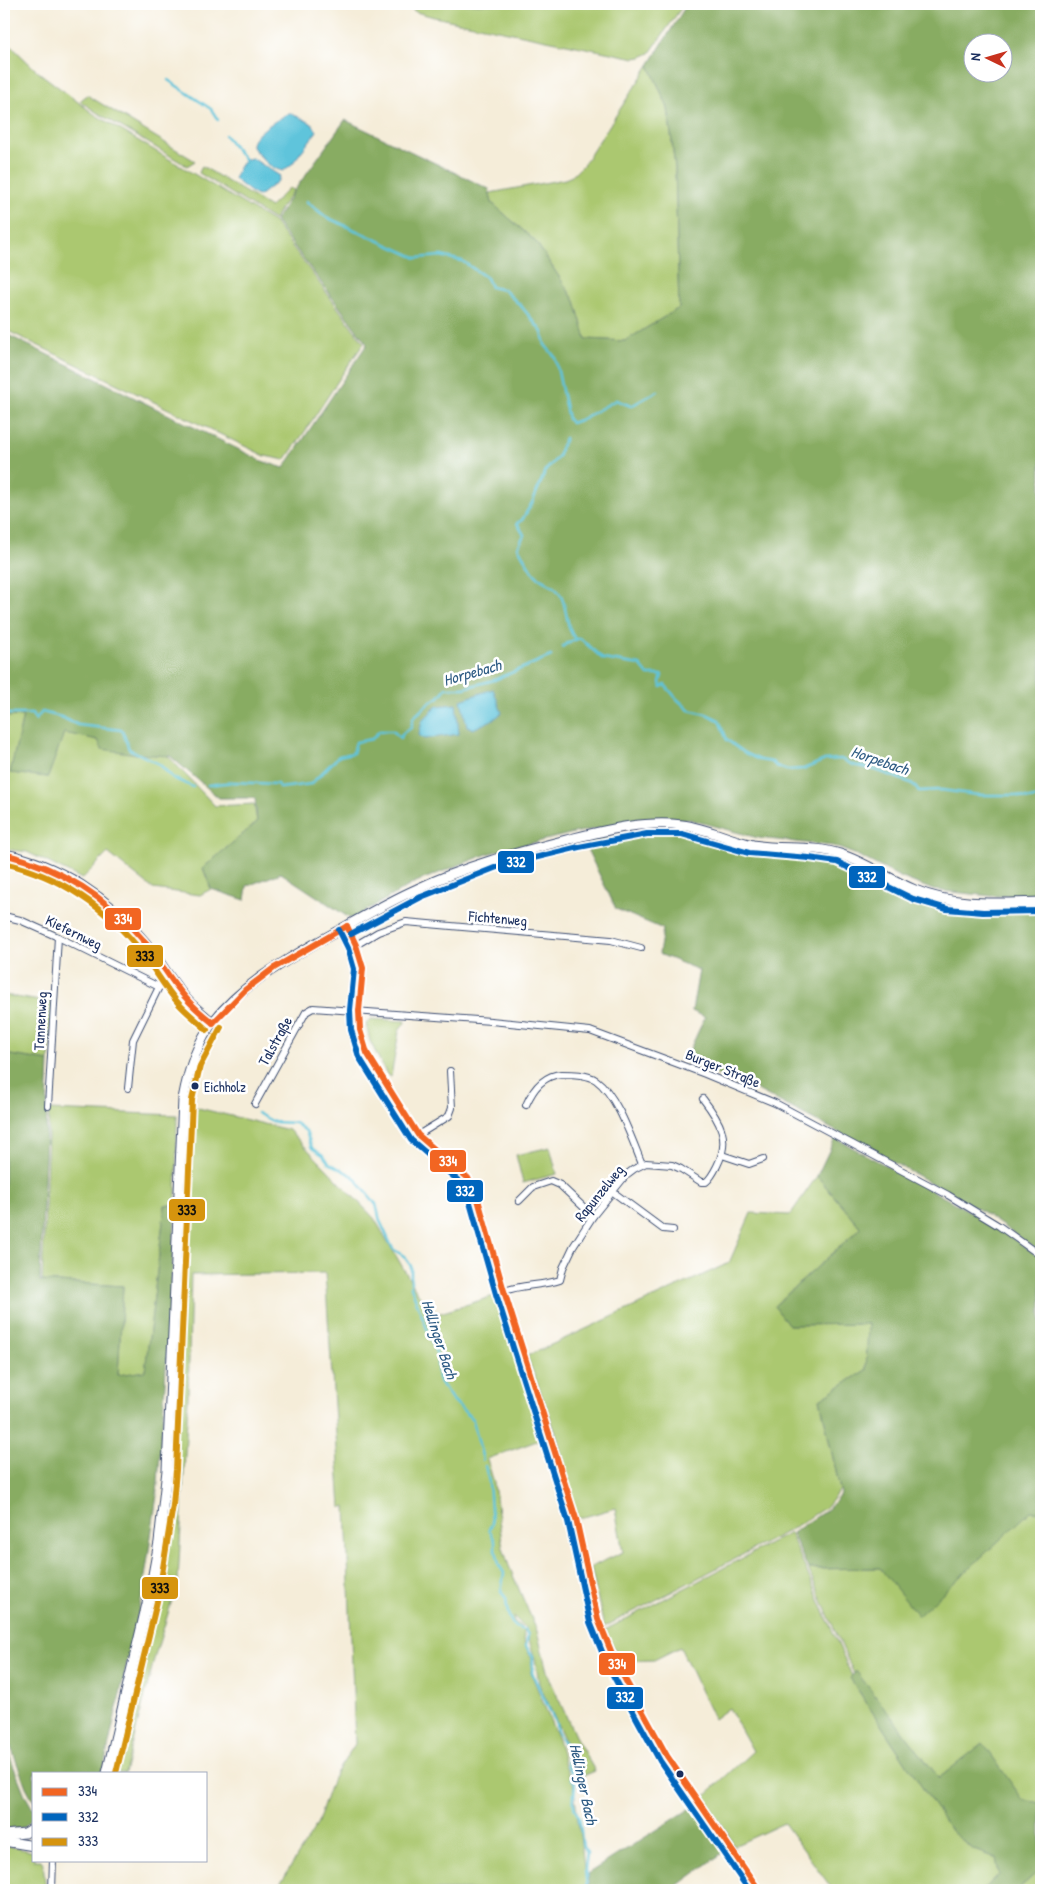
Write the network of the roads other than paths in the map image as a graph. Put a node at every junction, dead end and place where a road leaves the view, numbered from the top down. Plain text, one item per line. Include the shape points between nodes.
1 (4, 854) edge
2 (1041, 902) edge
3 (4, 916) edge
4 (347, 926) junction
5 (58, 937) junction
6 (356, 945) junction
7 (641, 948) dead end
8 (174, 982) junction
9 (159, 987) junction
10 (359, 1012) junction
11 (213, 1023) junction
12 (450, 1072) dead end
13 (128, 1088) dead end
14 (703, 1099) dead end
15 (255, 1104) dead end
16 (526, 1104) dead end
17 (48, 1106) dead end
18 (418, 1135) junction
19 (722, 1155) junction
20 (763, 1160) dead end
21 (642, 1164) junction
22 (613, 1192) junction
23 (519, 1201) dead end
24 (593, 1216) junction
25 (673, 1230) dead end
26 (1041, 1256) edge
27 (504, 1291) junction
28 (107, 1772) edge
29 (32, 1828) edge
30 (4, 1835) edge
31 (4, 1841) edge
32 (32, 1846) edge
33 (48, 1862) edge
34 (53, 1862) edge
35 (52, 1874) junction
36 (52, 1890) edge
37 (759, 1890) edge

1 - 8 street via 43,864 106,901 144,940
2 - 4 street via 949,900 916,891 840,854 751,844 683,825 646,824 494,859 417,889
3 - 5 street, Kiefernweg
4 - 6 street
4 - 11 street via 274,968 245,990
5 - 9 street, Kiefernweg
5 - 17 street, Tannenweg
6 - 7 street, Fichtenweg via 378,932 406,922 611,940
6 - 10 street via 362,968
8 - 9 street
8 - 11 street via 192,1005
9 - 13 street via 133,1040
10 - 15 street, Talstraße via 313,1008 306,1012
10 - 18 street via 361,1037 367,1053
10 - 26 street, Burger Straße via 590,1031 775,1103 948,1195
11 - 28 street via 192,1063 183,1098 167,1470 159,1542
12 - 18 street via 452,1108 449,1116
14 - 19 street via 722,1129
16 - 21 street via 530,1094 548,1077 571,1074 596,1080 618,1108
18 - 27 street via 468,1178 477,1196
19 - 20 street via 750,1164
19 - 21 street, Rapunzelweg via 706,1182 672,1165
21 - 22 street, Rapunzelweg via 626,1175
22 - 24 street, Rapunzelweg
22 - 25 street via 662,1229
23 - 24 street via 533,1187 551,1181 560,1185
24 - 27 street, Rapunzelweg via 573,1247 560,1280
27 - 37 street via 576,1519 598,1619 608,1646 667,1756
29 - 30 street via 25,1833
31 - 32 street
33 - 35 street
34 - 35 street
35 - 36 street

